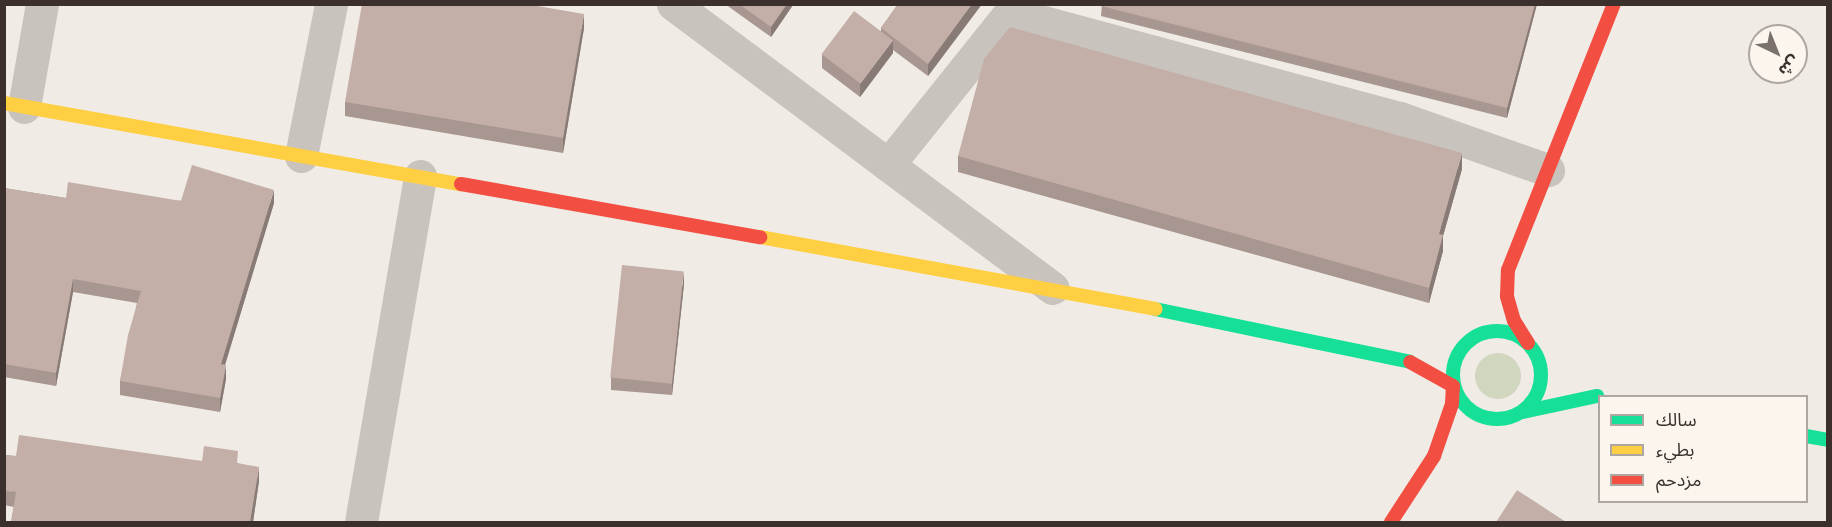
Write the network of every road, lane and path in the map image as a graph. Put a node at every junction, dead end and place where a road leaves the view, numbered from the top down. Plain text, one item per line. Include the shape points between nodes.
1 (42, 4) edge
2 (331, 4) edge
3 (673, 4) edge
4 (1614, 4) edge
5 (1013, 9) edge
6 (14, 105) edge
7 (301, 156) junction
8 (888, 165) junction
9 (1548, 170) junction
10 (420, 176) junction
11 (1508, 270) junction
12 (1052, 288) junction
13 (1496, 306) dead end
14 (1488, 319) dead end
15 (1473, 336) junction
16 (1528, 343) junction
17 (1463, 347) junction
18 (1441, 353) dead end
19 (1389, 356) junction
20 (1426, 356) dead end
21 (1538, 358) junction
22 (1558, 375) dead end
23 (1573, 385) dead end
24 (1453, 386) junction
25 (1598, 397) edge
26 (1522, 411) junction
27 (1496, 420) junction
28 (1475, 430) dead end
29 (1808, 436) edge
30 (1827, 440) edge
31 (1456, 442) dead end
32 (1423, 471) junction
33 (361, 522) edge
34 (1391, 522) edge

1 - 6 street
2 - 7 street
3 - 8 street
4 - 9 main road
5 - 8 street
5 - 9 street via 1400,118
6 - 7 main road
7 - 10 main road
8 - 12 street
9 - 11 main road
10 - 12 main road
10 - 33 street
11 - 13 main road
11 - 16 main road via 1507,296 1514,321
12 - 19 main road
14 - 15 main road
15 - 16 main road via 1492,331 1511,333
15 - 17 main road
16 - 21 main road
17 - 18 main road
17 - 24 main road via 1456,359
19 - 20 main road
19 - 24 main road via 1423,366
21 - 22 main road
21 - 26 main road via 1540,387
23 - 25 main road
24 - 27 main road via 1462,404 1477,416
24 - 32 main road via 1442,440
25 - 26 main road
26 - 27 main road
27 - 28 main road
29 - 30 main road
31 - 32 main road
32 - 34 main road

